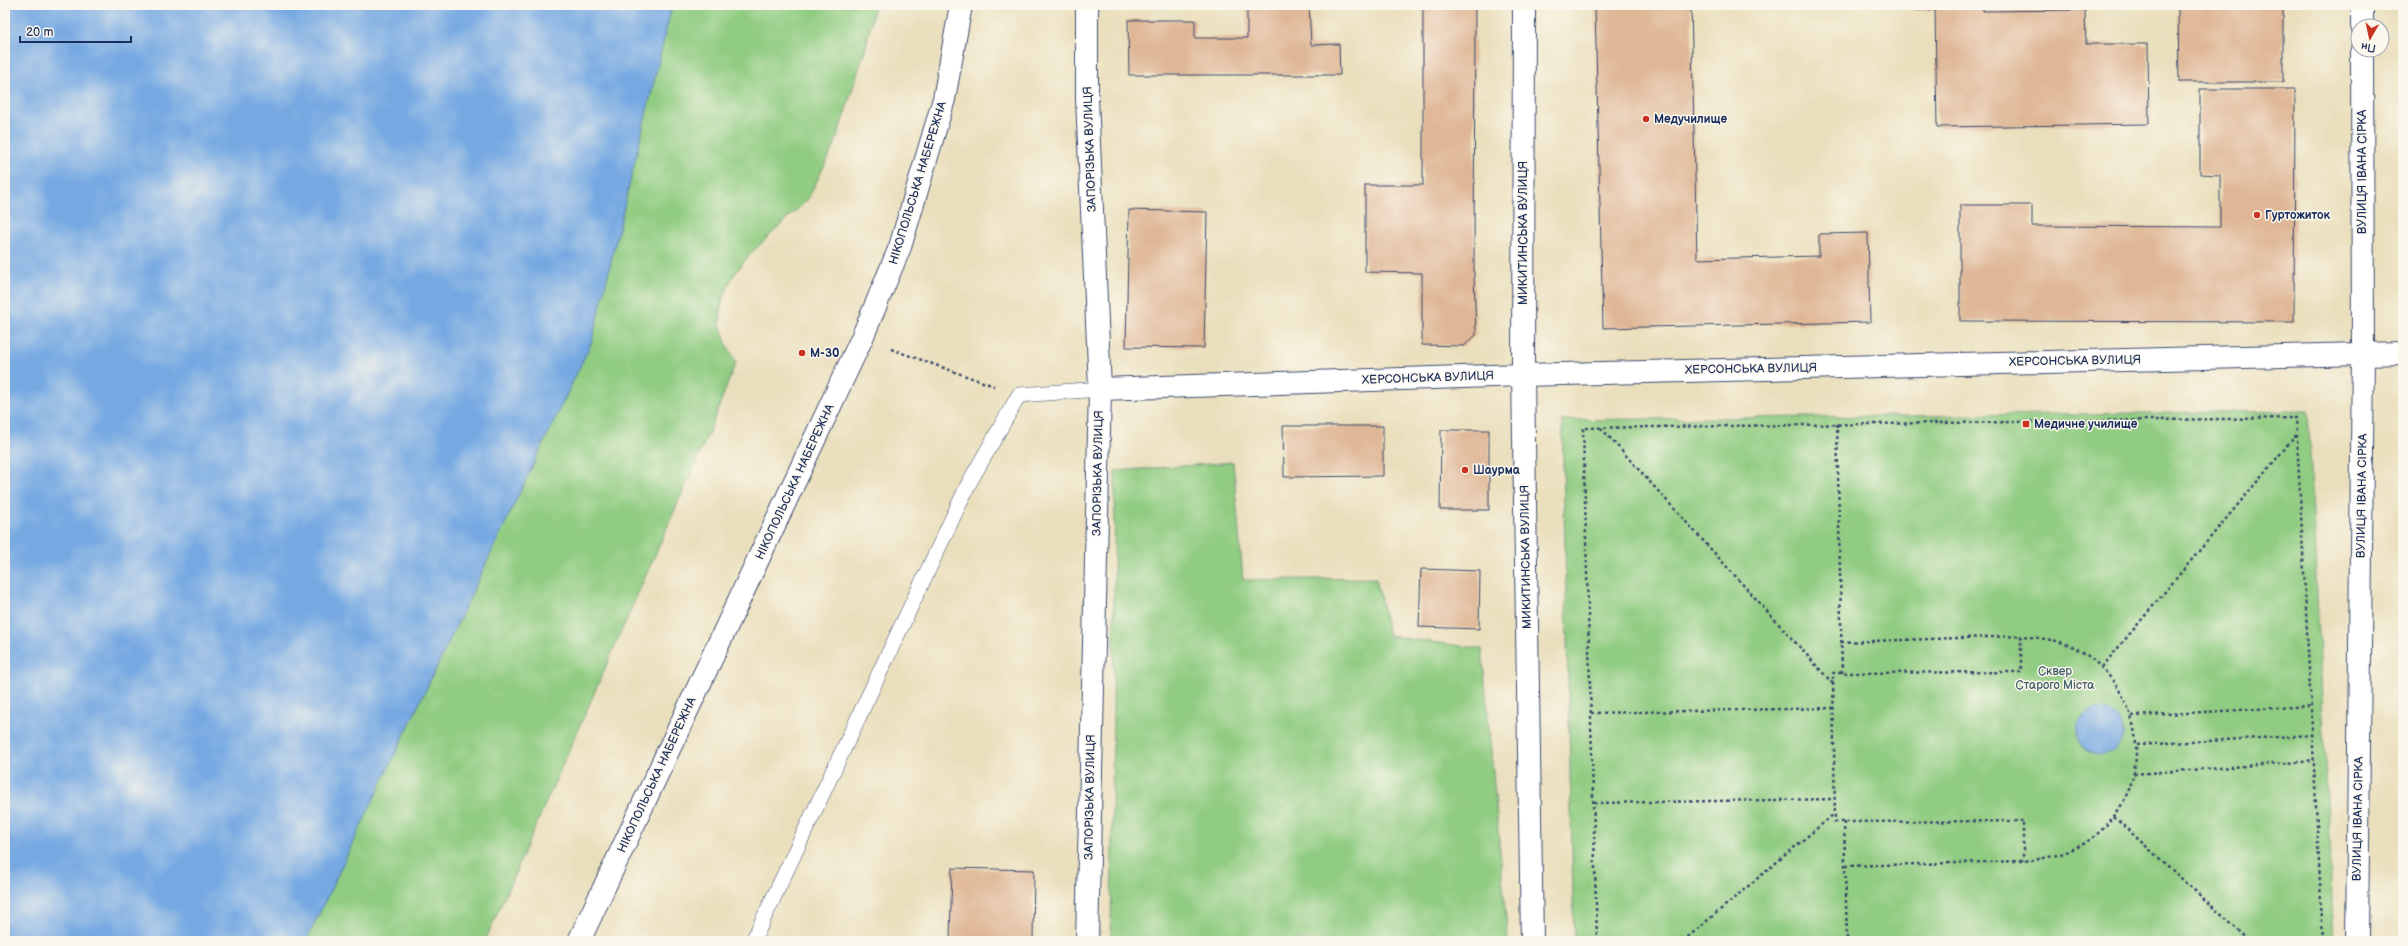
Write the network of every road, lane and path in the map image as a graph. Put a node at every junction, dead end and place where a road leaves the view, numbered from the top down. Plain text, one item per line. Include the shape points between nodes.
1 (961, 5) edge
2 (1087, 5) edge
3 (1524, 5) edge
4 (2362, 5) edge
5 (2362, 18) edge
6 (2362, 58) edge
7 (862, 338) junction
8 (2363, 353) junction
9 (2403, 353) edge
10 (1523, 375) junction
11 (1100, 389) junction
12 (1019, 395) junction
13 (1837, 424) junction
14 (1601, 427) junction
15 (2297, 434) junction
16 (2021, 636) junction
17 (1841, 642) junction
18 (2102, 667) junction
19 (1842, 673) junction
20 (1834, 685) junction
21 (2311, 706) junction
22 (1834, 708) junction
23 (1591, 713) junction
24 (2132, 716) junction
25 (2312, 735) junction
26 (2137, 745) junction
27 (2314, 761) junction
28 (2134, 774) junction
29 (1834, 799) junction
30 (1594, 803) junction
31 (1835, 814) junction
32 (2114, 817) junction
33 (1844, 822) junction
34 (2023, 861) junction
35 (1845, 866) junction
36 (579, 941) edge
37 (753, 941) edge
38 (1087, 941) edge
39 (1532, 941) edge
40 (1597, 941) edge
41 (1683, 941) edge
42 (1847, 941) edge
43 (2250, 941) edge
44 (2323, 941) edge
45 (2357, 941) edge

1 - 7 street, НІКОПОЛЬСЬКА НАБЕРЕЖНА via 944,99 907,225
2 - 11 street, ЗАПОРІЗЬКА ВУЛИЦЯ via 1087,99
3 - 10 street, МИКИТИНСЬКА ВУЛИЦЯ
4 - 5 street
6 - 8 street, ВУЛИЦЯ ІВАНА СІРКА
7 - 12 path
7 - 36 street, НІКОПОЛЬСЬКА НАБЕРЕЖНА
8 - 9 street, ХЕРСОНСЬКА ВУЛИЦЯ
8 - 10 street, ХЕРСОНСЬКА ВУЛИЦЯ
8 - 45 street, ВУЛИЦЯ ІВАНА СІРКА
10 - 11 street, ХЕРСОНСЬКА ВУЛИЦЯ
10 - 39 street, МИКИТИНСЬКА ВУЛИЦЯ
11 - 12 lane
11 - 38 street, ЗАПОРІЗЬКА ВУЛИЦЯ
12 - 37 lane via 969,483
13 - 14 path
13 - 15 path via 2296,418
13 - 17 path
14 - 20 path
14 - 23 path via 1583,428
15 - 18 path
15 - 21 path
16 - 17 path
16 - 18 path via 2051,639 2065,644 2079,650
16 - 19 path via 2021,672
17 - 19 path
18 - 24 path via 2121,689
19 - 20 path via 1834,673
20 - 22 path
21 - 24 path
21 - 25 path
22 - 23 path
22 - 29 path
23 - 30 path
24 - 26 path
25 - 26 path
25 - 27 path
26 - 28 path
27 - 28 path
27 - 44 path
28 - 32 path via 2127,796
29 - 30 path
29 - 31 path
30 - 40 path
31 - 33 path via 1834,822
31 - 41 path
32 - 34 path via 2096,836 2074,849 2049,858
32 - 43 path
33 - 34 path via 2023,820
33 - 35 path
34 - 35 path
35 - 42 path

